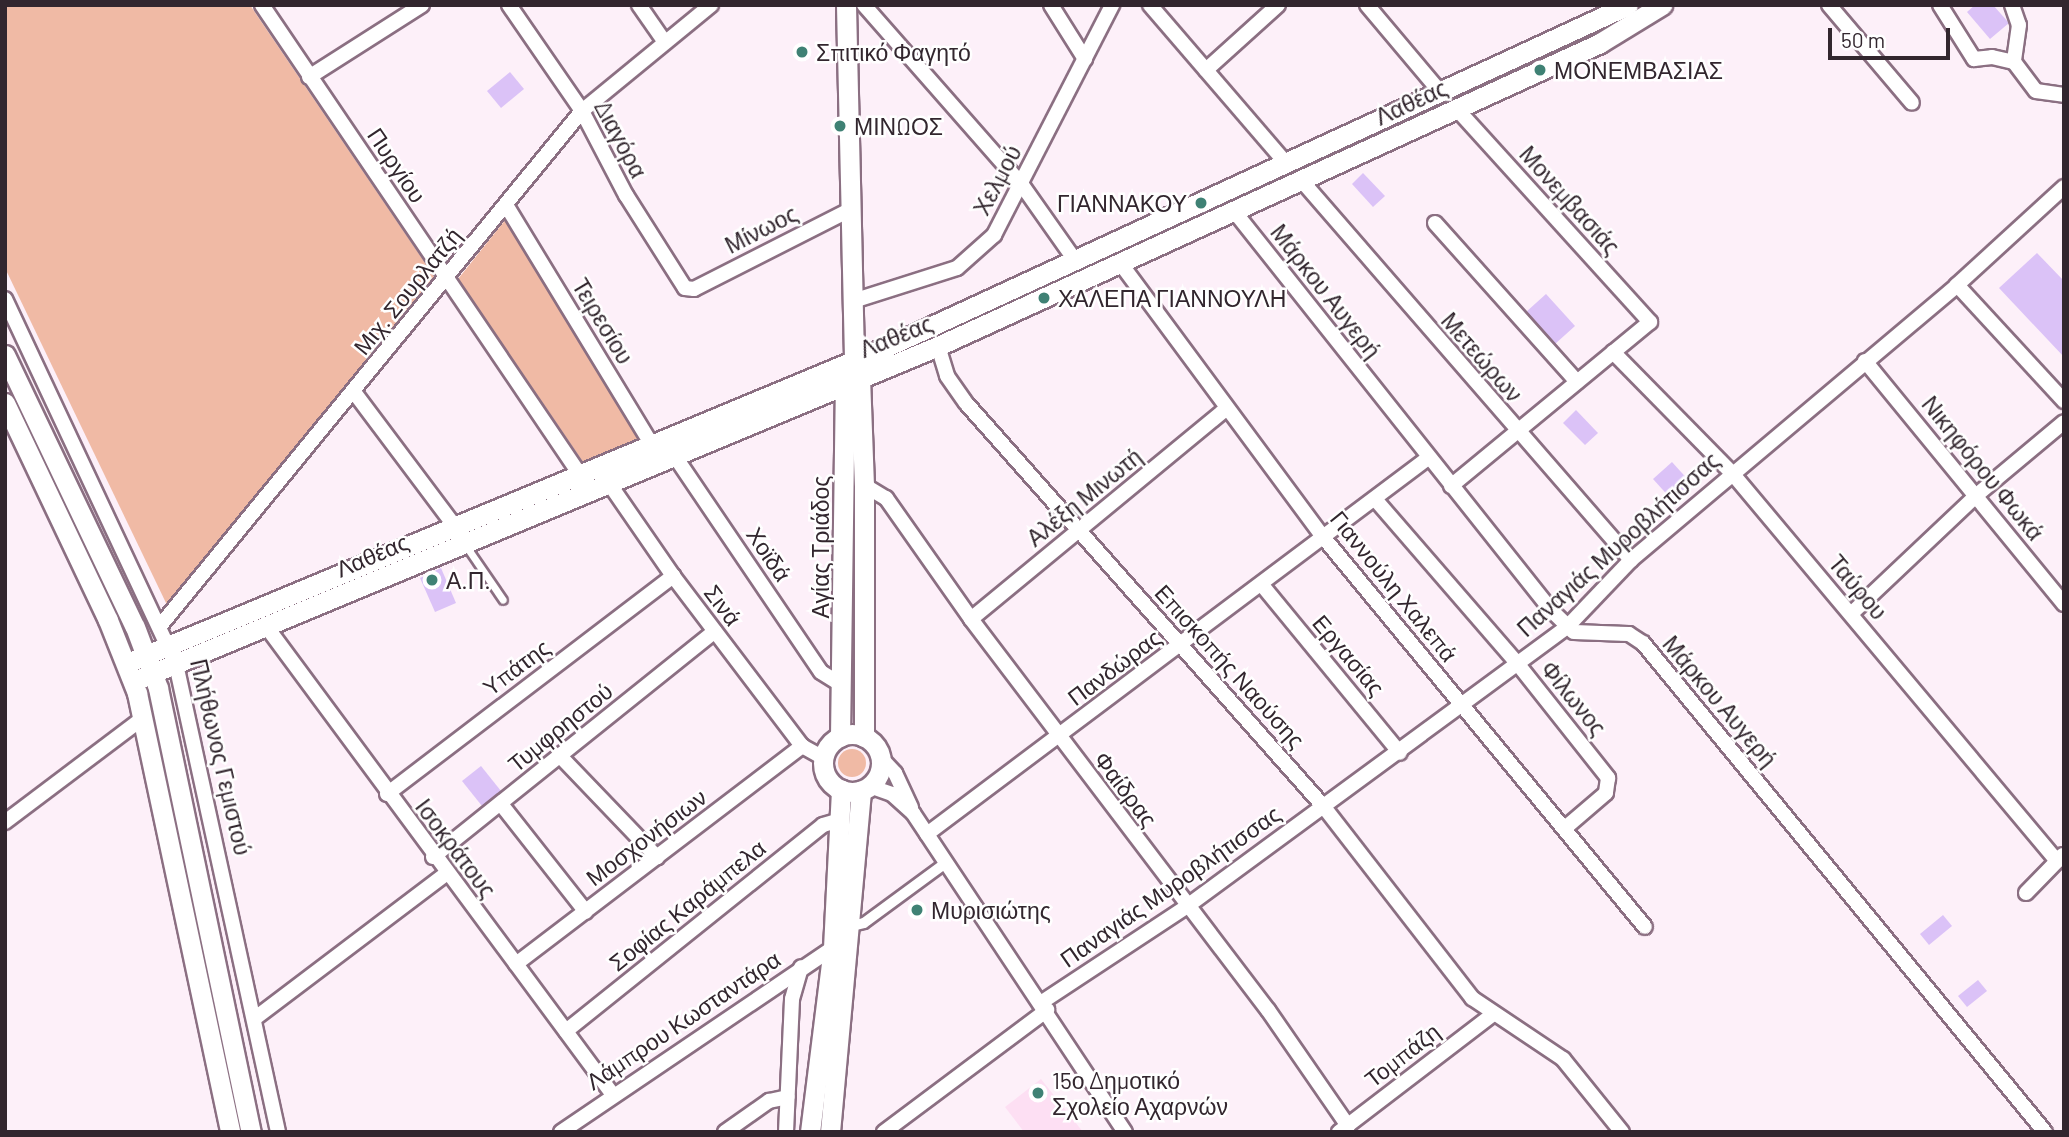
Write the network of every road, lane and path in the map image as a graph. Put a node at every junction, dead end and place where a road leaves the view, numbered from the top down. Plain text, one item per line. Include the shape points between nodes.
1 (262, 5) edge
2 (509, 5) edge
3 (639, 5) edge
4 (711, 5) edge
5 (846, 5) edge
6 (864, 5) edge
7 (1051, 5) edge
8 (1112, 5) edge
9 (1150, 5) edge
10 (1278, 5) edge
11 (1367, 5) edge
12 (1628, 5) edge
13 (1662, 5) edge
14 (1829, 5) edge
15 (1940, 5) edge
16 (2012, 5) edge
17 (416, 7) edge
18 (664, 41) junction
19 (1085, 59) junction
20 (2014, 62) junction
21 (1206, 70) junction
22 (309, 77) junction
23 (2064, 95) edge
24 (1449, 101) junction
25 (1912, 103) dead end
26 (582, 111) junction
27 (1287, 164) junction
28 (1302, 181) junction
29 (1022, 185) junction
30 (2064, 187) edge
31 (506, 205) junction
32 (850, 210) junction
33 (1234, 211) junction
34 (1436, 223) dead end
35 (1075, 260) junction
36 (1121, 264) junction
37 (447, 279) junction
38 (1957, 285) junction
39 (695, 289) joint
40 (5, 299) edge
41 (853, 300) junction
42 (938, 346) junction
43 (1613, 352) junction
44 (5, 355) edge
45 (1865, 361) junction
46 (853, 374) junction
47 (1577, 382) junction
48 (354, 392) junction
49 (2064, 401) edge
50 (5, 403) edge
51 (1226, 409) junction
52 (2064, 422) edge
53 (1516, 432) junction
54 (662, 449) junction
55 (1428, 458) junction
56 (1732, 473) junction
57 (593, 478) junction
58 (864, 485) junction
59 (1451, 486) junction
60 (1978, 494) junction
61 (1375, 499) junction
62 (1077, 531) junction
63 (460, 533) junction
64 (1324, 538) junction
65 (1631, 561) junction
66 (673, 576) junction
67 (1262, 585) junction
68 (503, 600) dead end
69 (2064, 604) edge
70 (1851, 614) junction
71 (971, 619) junction
72 (160, 626) junction
73 (266, 626) junction
74 (1567, 627) junction
75 (715, 631) junction
76 (1182, 644) junction
77 (168, 645) junction
78 (146, 654) junction
79 (1517, 663) junction
80 (176, 664) junction
81 (130, 672) junction
82 (153, 673) junction
83 (843, 686) junction
84 (1462, 706) junction
85 (143, 718) junction
86 (840, 737) junction
87 (864, 737) junction
88 (1059, 737) junction
89 (802, 746) junction
90 (1400, 753) junction
91 (561, 757) junction
92 (880, 757) junction
93 (824, 758) junction
94 (857, 789) junction
95 (387, 794) junction
96 (501, 804) junction
97 (1324, 807) junction
98 (912, 813) junction
99 (840, 820) junction
100 (5, 822) edge
101 (1565, 828) junction
102 (927, 834) junction
103 (433, 857) junction
104 (657, 858) junction
105 (2060, 858) edge
106 (947, 862) junction
107 (446, 874) junction
108 (2026, 893) dead end
109 (1186, 907) junction
110 (586, 912) junction
111 (843, 925) junction
112 (1645, 927) dead end
113 (833, 948) junction
114 (516, 964) junction
115 (801, 967) junction
116 (1044, 1006) junction
117 (1492, 1014) junction
118 (254, 1019) junction
119 (566, 1031) junction
120 (614, 1095) junction
121 (788, 1097) junction
122 (1343, 1129) edge
123 (230, 1132) edge
124 (251, 1132) edge
125 (278, 1132) edge
126 (561, 1132) edge
127 (725, 1132) edge
128 (786, 1132) edge
129 (810, 1132) edge
130 (830, 1132) edge
131 (884, 1132) edge
132 (1125, 1132) edge
133 (1622, 1132) edge
134 (2045, 1132) edge

1 - 22 street, Πυργίου
2 - 26 street, Διαγόρα
3 - 18 street
4 - 18 street, Μιχ. Σουρλατζή
5 - 32 street, Αγίας Τριάδος
6 - 29 street
7 - 19 street
8 - 19 street, Χελμού
9 - 21 street
10 - 21 street
11 - 24 street, Μονεμβασιάς
12 - 24 street, Λαθέας
13 - 24 street, Λαθέας via 1600,43
14 - 25 street
15 - 20 street via 1974,59
16 - 20 street via 2019,25
17 - 22 street
18 - 26 street, Μιχ. Σουρλατζή
19 - 29 street, Χελμού
20 - 23 street via 2036,91
21 - 27 street
22 - 37 street, Πυργίου
24 - 27 street, Λαθέας
24 - 28 street, Λαθέας
24 - 43 street, Μονεμβασιάς via 1650,322
26 - 31 street, Μιχ. Σουρλατζή
26 - 39 street, Διαγόρα via 679,282
27 - 35 street, Λαθέας
28 - 33 street, Λαθέας
28 - 53 street, Μετεώρων
29 - 35 street
29 - 41 street, Χελμού via 994,235 957,268
30 - 38 street, Παναγιάς Μυροβλήτισσας
31 - 37 street, Μιχ. Σουρλατζή
31 - 54 street, Τειρεσίου
32 - 39 street, Μίνωος
32 - 41 street, Αγίας Τριάδος
33 - 36 street, Λαθέας
33 - 55 street, Μάρκου Αυγερή
34 - 47 street
35 - 46 street, Λαθέας
36 - 42 street, Λαθέας
36 - 51 street, Γιαννούλη Χαλεπά
37 - 48 street, Μιχ. Σουρλατζή
37 - 57 street, Πυργίου
38 - 45 street, Παναγιάς Μυροβλήτισσας
38 - 49 street
40 - 72 street, Πλήθωνος Γεμιστού
41 - 46 street, Αγίας Τριάδος
42 - 46 street, Λαθέας
42 - 62 street, Επισκοπής Ναούσης via 947,376 966,403
43 - 47 street
43 - 56 street, Ταύρου
44 - 78 street, Πλήθωνος Γεμιστού
45 - 56 street, Παναγιάς Μυροβλήτισσας
45 - 60 street, Νικηφόρου Φωκά
46 - 54 street, Λαθέας
46 - 58 street, Αγίας Τριάδος
46 - 83 street, Αγίας Τριάδος
47 - 53 street
48 - 63 street
48 - 72 street, Μιχ. Σουρλατζή
50 - 81 street
51 - 62 street, Αλέξη Μινωτή
51 - 64 street, Γιαννούλη Χαλεπά
52 - 60 street
53 - 59 street
53 - 65 street, Μετεώρων
54 - 57 street, Λαθέας
54 - 83 street, Χοϊδά via 821,672
55 - 59 street, Μάρκου Αυγερή
55 - 61 street, Πανδώρας
56 - 65 street, Παναγιάς Μυροβλήτισσας
56 - 70 street, Ταύρου
57 - 63 street, Λαθέας
57 - 66 street, Σινά
58 - 71 street, Φαίδρας via 886,498
58 - 87 street, Αγίας Τριάδος
59 - 74 street, Μάρκου Αυγερή
60 - 69 street, Νικηφόρου Φωκά
60 - 70 street
61 - 64 street, Πανδώρας
61 - 79 street, Φίλωνος
62 - 71 street, Αλέξη Μινωτή
62 - 76 street, Επισκοπής Ναούσης
63 - 68 lane
63 - 73 street, Λαθέας
63 - 77 street, Λαθέας
64 - 67 street, Πανδώρας
64 - 84 street, Γιαννούλη Χαλεπά
65 - 74 street, Παναγιάς Μυροβλήτισσας
66 - 75 street, Σινά
66 - 95 street, Υπάτης
67 - 76 street, Πανδώρας
67 - 90 street, Εργασίας
70 - 105 street, Ταύρου
71 - 88 street, Φαίδρας
72 - 77 street, Πλήθωνος Γεμιστού
73 - 80 street, Λαθέας
73 - 95 street, Ισοκράτους
74 - 79 street, Παναγιάς Μυροβλήτισσας
74 - 134 street, Μάρκου Αυγερή via 1574,632 1629,634 1643,643
75 - 89 street, Σινά
75 - 91 street, Τυμφρηστού
76 - 88 street, Πανδώρας
76 - 97 street, Επισκοπής Ναούσης
77 - 78 street, Λαθέας
77 - 80 street, Πλήθωνος Γεμιστού
78 - 81 street, Λαθέας
78 - 82 street, Πλήθωνος Γεμιστού
79 - 84 street, Παναγιάς Μυροβλήτισσας
79 - 101 street, Φίλωνος via 1608,778 1606,793
80 - 82 street, Λαθέας
80 - 118 street, Πλήθωνος Γεμιστού
81 - 82 street, Λαθέας
81 - 85 street
82 - 124 street, Πλήθωνος Γεμιστού
83 - 86 street, Αγίας Τριάδος
84 - 90 street, Παναγιάς Μυροβλήτισσας
84 - 101 street, Γιαννούλη Χαλεπά
85 - 100 street
85 - 123 street
86 - 87 street
86 - 93 street
87 - 92 street
88 - 102 street, Πανδώρας
88 - 109 street, Φαίδρας
89 - 93 street, Σινά
89 - 104 street, Μοσχονήσιων
90 - 97 street, Παναγιάς Μυροβλήτισσας
91 - 96 street, Τυμφρηστού
91 - 104 street
92 - 94 street via 879,773
92 - 98 street via 903,786
93 - 94 street via 827,777
94 - 98 street via 892,794
94 - 99 street
94 - 111 street
95 - 103 street, Ισοκράτους
96 - 103 street, Τυμφρηστού
96 - 110 street
97 - 109 street, Παναγιάς Μυροβλήτισσας
97 - 117 street, Επισκοπής Ναούσης via 1472,998
98 - 102 street
99 - 111 street
99 - 119 street, Σοφίας Καράμπελα via 823,825
101 - 112 street, Γιαννούλη Χαλεπά
102 - 106 street
103 - 107 street, Ισοκράτους
104 - 110 street, Μοσχονήσιων
105 - 108 street
106 - 111 street via 864,923
106 - 116 street
107 - 114 street, Ισοκράτους
107 - 118 street
109 - 116 street, Παναγιάς Μυροβλήτισσας
109 - 122 street, Φαίδρας via 1268,1010
110 - 114 street, Μοσχονήσιων
111 - 113 street
111 - 130 street
113 - 115 street, Λάμπρου Κωσταντάρα
113 - 129 street
114 - 119 street, Ισοκράτους
115 - 120 street, Λάμπρου Κωσταντάρα
115 - 121 street via 792,999
116 - 131 street, Παναγιάς Μυροβλήτισσας
116 - 132 street
117 - 122 street, Τομπάζη
117 - 133 street, Επισκοπής Ναούσης via 1563,1059
118 - 125 street, Πλήθωνος Γεμιστού
119 - 120 street, Ισοκράτους
120 - 126 street, Λάμπρου Κωσταντάρα
121 - 127 street via 769,1101
121 - 128 street

